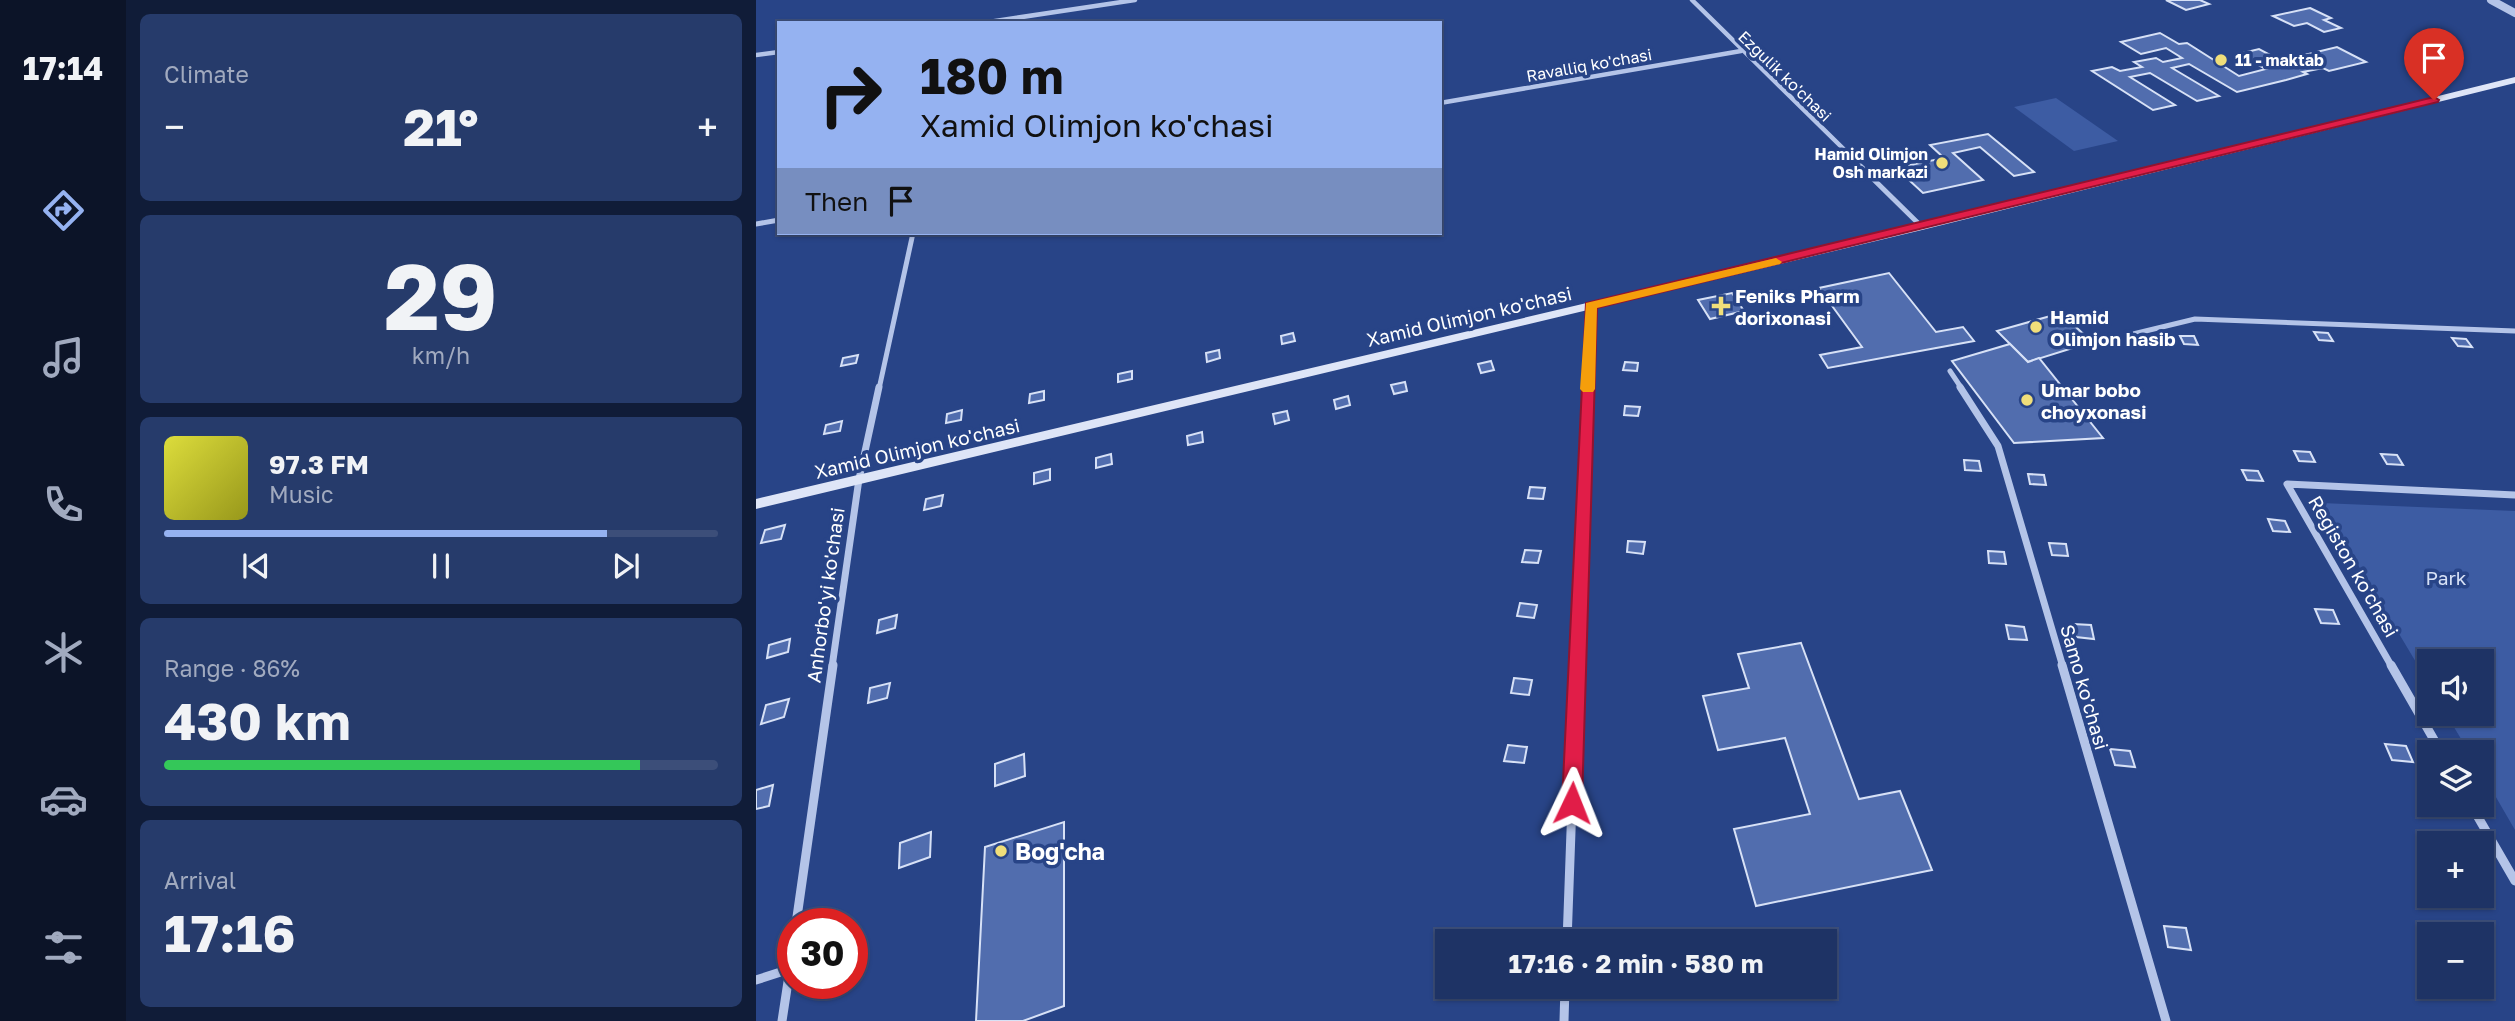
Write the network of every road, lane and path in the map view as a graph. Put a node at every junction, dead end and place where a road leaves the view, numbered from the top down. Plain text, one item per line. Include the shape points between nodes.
1 (1135, 0) edge
2 (1692, 0) edge
3 (2491, 0) edge
4 (2515, 13) edge
5 (995, 21) edge
6 (1741, 51) junction
7 (777, 52) edge
8 (756, 55) edge
9 (2515, 79) edge
10 (1442, 103) edge
11 (777, 220) edge
12 (756, 224) edge
13 (1922, 227) junction
14 (913, 235) edge
15 (1591, 306) junction
16 (2515, 331) edge
17 (2129, 335) dead end
18 (1950, 371) dead end
19 (859, 480) junction
20 (2515, 495) edge
21 (756, 504) edge
22 (2434, 740) edge
23 (2479, 817) edge
24 (2515, 881) edge
25 (798, 908) edge
26 (1567, 929) edge
27 (777, 973) edge
28 (756, 980) edge
29 (785, 999) edge
30 (1565, 999) edge
31 (782, 1021) edge
32 (1564, 1021) edge
33 (2166, 1021) edge

1 - 5 street
2 - 6 street, Ezgulik ko'chasi
3 - 4 street
6 - 10 street, Ravalliq ko'chasi
6 - 13 street, Ezgulik ko'chasi
7 - 8 street
9 - 13 main road, Xamid Olimjon ko'chasi
11 - 12 street
13 - 15 main road, Xamid Olimjon ko'chasi
14 - 19 street, Anhorbo'yi ko'chasi
15 - 19 main road, Xamid Olimjon ko'chasi
15 - 26 street
16 - 17 street via 2195,319
18 - 33 street, Samo ko'chasi via 1998,446
19 - 21 main road, Xamid Olimjon ko'chasi
19 - 25 street, Anhorbo'yi ko'chasi
20 - 22 street, Registon ko'chasi via 2287,484
23 - 24 street
27 - 28 street
29 - 31 street
30 - 32 street

